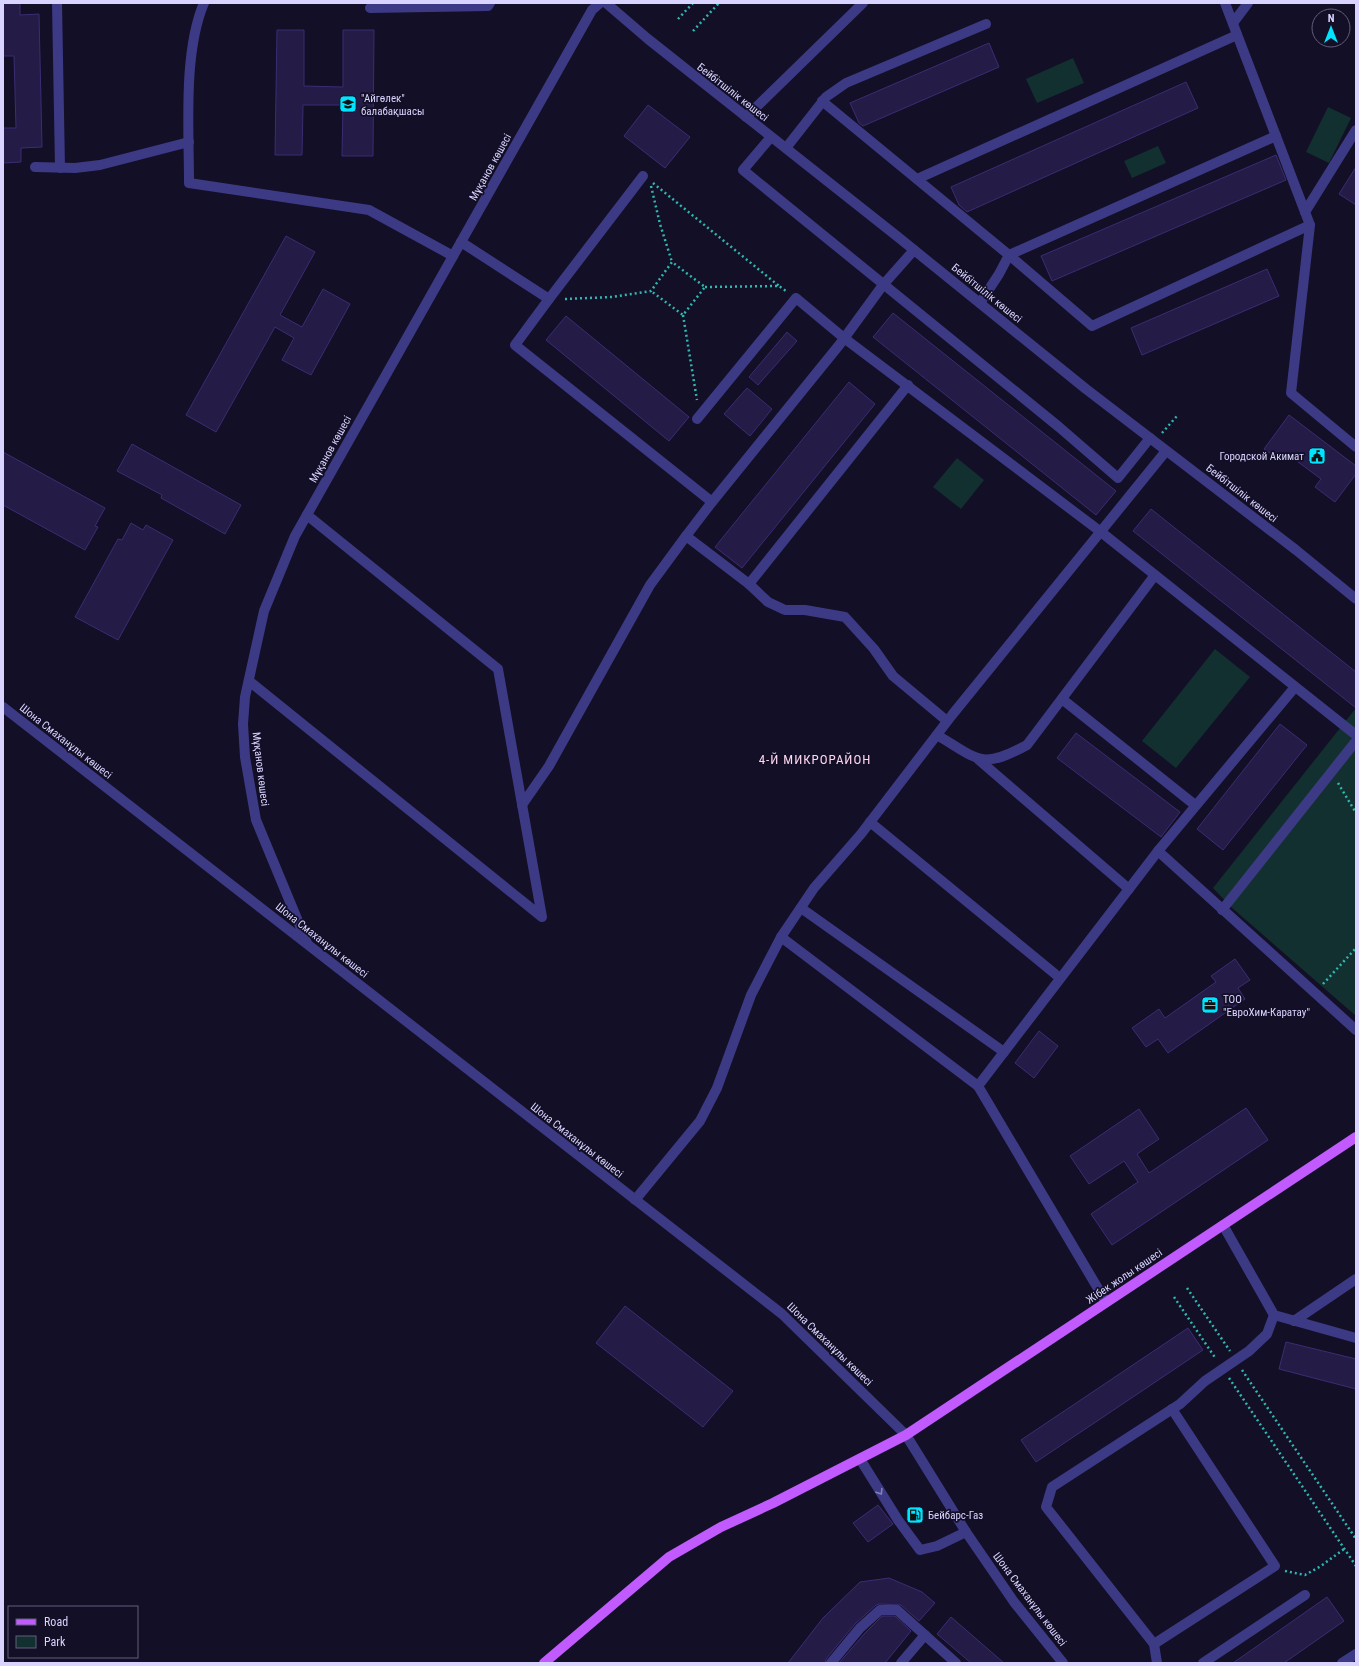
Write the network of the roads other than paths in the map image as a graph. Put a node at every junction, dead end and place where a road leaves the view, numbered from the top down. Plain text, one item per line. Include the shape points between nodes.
1 (57, 3) edge
2 (204, 3) edge
3 (490, 3) edge
4 (600, 3) edge
5 (606, 3) edge
6 (863, 3) edge
7 (1225, 3) edge
8 (1248, 3) edge
9 (370, 8) dead end
10 (986, 24) dead end
11 (1233, 24) junction
12 (1237, 35) junction
13 (822, 101) junction
14 (746, 117) junction
15 (1356, 130) edge
16 (1276, 136) junction
17 (771, 137) junction
18 (189, 142) junction
19 (786, 148) junction
20 (35, 167) dead end
21 (60, 168) junction
22 (643, 176) dead end
23 (917, 179) junction
24 (1305, 212) junction
25 (1310, 225) junction
26 (461, 242) junction
27 (914, 250) junction
28 (1009, 255) junction
29 (453, 256) junction
30 (883, 285) junction
31 (549, 299) junction
32 (980, 303) junction
33 (844, 338) junction
34 (908, 385) junction
35 (697, 419) road end
36 (1150, 438) junction
37 (1356, 447) edge
38 (1166, 451) junction
39 (712, 502) junction
40 (307, 515) junction
41 (1101, 532) junction
42 (686, 536) junction
43 (1155, 575) junction
44 (749, 584) junction
45 (1356, 599) edge
46 (248, 681) junction
47 (1295, 687) junction
48 (1062, 699) junction
49 (3, 707) edge
50 (947, 721) junction
51 (937, 735) junction
52 (1356, 735) edge
53 (1356, 741) edge
54 (979, 760) junction
55 (522, 805) junction
56 (1195, 805) junction
57 (870, 822) junction
58 (1158, 851) junction
59 (1129, 889) junction
60 (801, 908) junction
61 (1222, 910) junction
62 (782, 937) junction
63 (308, 945) junction
64 (1060, 978) junction
65 (1356, 1030) edge
66 (1004, 1052) junction
67 (978, 1086) junction
68 (1356, 1137) edge
69 (635, 1200) junction
70 (1223, 1225) junction
71 (1356, 1279) edge
72 (1106, 1302) junction
73 (1274, 1315) junction
74 (1294, 1321) junction
75 (1356, 1338) edge
76 (1172, 1409) junction
77 (906, 1435) junction
78 (860, 1459) junction
79 (966, 1532) junction
80 (1305, 1595) dead end
81 (925, 1635) junction
82 (1154, 1644) junction
83 (1356, 1654) edge
84 (544, 1663) edge
85 (831, 1663) edge
86 (901, 1663) edge
87 (956, 1663) edge
88 (1063, 1663) edge
89 (1158, 1663) edge
90 (1203, 1663) edge
91 (1342, 1663) edge

1 - 21 street
2 - 18 street via 198,17 190,68
3 - 9 street via 488,6
4 - 26 street, Мұқанов көшесі via 592,10
5 - 14 street, Бейбітшілік көшесі via 648,40
6 - 14 street
7 - 11 street
8 - 11 street
10 - 13 street via 846,83
11 - 12 street
12 - 16 street
12 - 23 street
13 - 19 street
13 - 23 street
14 - 17 street, Бейбітшілік көшесі
15 - 24 street
16 - 24 street
16 - 28 street
17 - 19 street, Бейбітшілік көшесі
17 - 30 street via 743,170
18 - 21 street via 100,165
18 - 29 street via 189,183 369,210
19 - 27 street, Бейбітшілік көшесі
20 - 21 street
22 - 31 street
23 - 28 street
24 - 25 street
25 - 28 street via 1092,326
25 - 37 street via 1291,393
26 - 29 street, Мұқанов көшесі
26 - 31 street
27 - 30 street
27 - 32 street, Бейбітшілік көшесі
28 - 32 street
29 - 40 street, Мұқанов көшесі
30 - 33 street
30 - 36 street via 1118,478
31 - 39 street via 515,345
32 - 36 street, Бейбітшілік көшесі
33 - 34 street
33 - 35 street via 796,298
33 - 39 street
34 - 41 street
34 - 44 street
36 - 38 street, Бейбітшілік көшесі
38 - 41 street
38 - 45 street, Бейбітшілік көшесі
39 - 42 street
40 - 46 street, Мұқанов көшесі via 295,536 264,611
40 - 55 street via 498,669
41 - 43 street
41 - 50 street
42 - 44 street
42 - 55 street via 650,585 549,766
43 - 47 street
43 - 48 street
44 - 50 street via 768,602 785,610 805,610 845,617 894,676
46 - 55 street via 542,917
46 - 63 street, Мұқанов көшесі via 243,724 245,757 256,820
47 - 52 street
47 - 56 street
48 - 54 street via 1027,744 1000,758
48 - 56 street
49 - 63 street, Шона Смаханұлы көшесі
50 - 51 street
51 - 54 street
51 - 57 street
53 - 61 street
54 - 59 street
56 - 58 street
57 - 60 street via 814,888
57 - 64 street
58 - 59 street
58 - 61 street
59 - 64 street
60 - 62 street
60 - 66 street
61 - 65 street
62 - 67 street
62 - 69 street via 751,994 717,1088 700,1120
63 - 69 street, Шона Смаханұлы көшесі
64 - 66 street
66 - 67 street
67 - 72 street
68 - 70 main road, Жібек жолы көшесі
69 - 77 street, Шона Смаханұлы көшесі via 782,1314
70 - 72 main road, Жібек жолы көшесі
70 - 73 street
71 - 74 street
72 - 77 main road, Жібек жолы көшесі
73 - 74 street
73 - 76 street via 1267,1334 1249,1351 1205,1381
74 - 75 street
76 - 82 street via 1275,1566
76 - 82 street via 1052,1487 1046,1507
77 - 78 main road, Жібек жолы көшесі
77 - 79 street, Шона Смаханұлы көшесі
78 -> 79 street via 920,1550 937,1546
78 - 84 main road, Жібек жолы көшесі via 721,1527 669,1557
79 - 88 street, Шона Смаханұлы көшесі via 1014,1602
80 - 90 street
81 - 85 street via 897,1610 880,1610 860,1628
81 - 86 street
81 - 87 street
82 - 89 street
83 - 91 street

